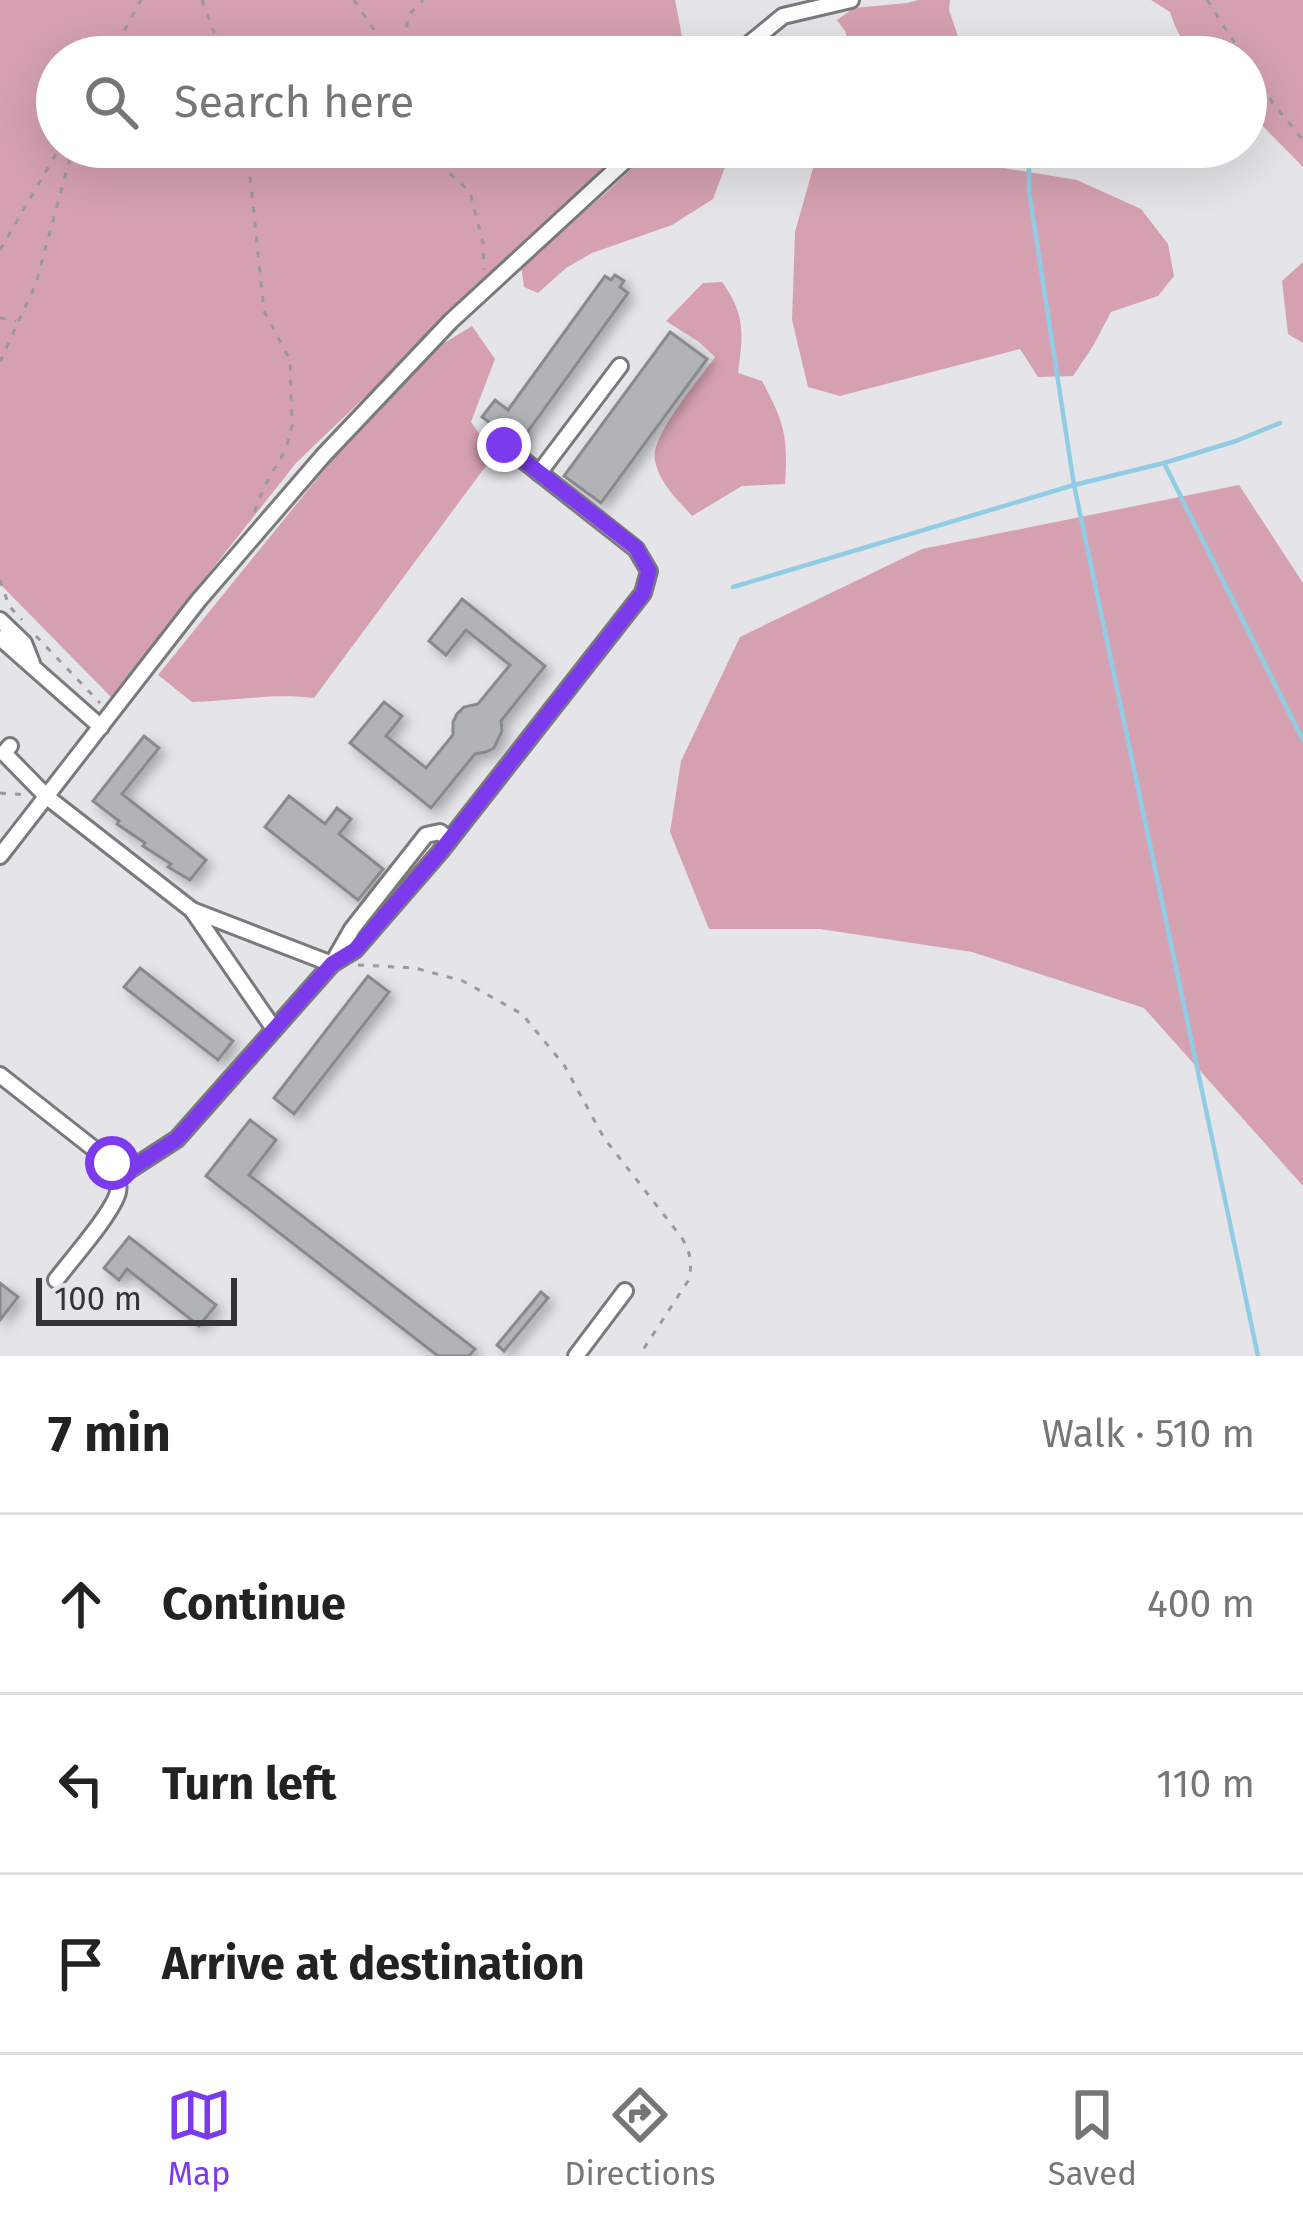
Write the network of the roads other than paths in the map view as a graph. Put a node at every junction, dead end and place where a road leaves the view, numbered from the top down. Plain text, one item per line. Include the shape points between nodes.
1 (851, 0) edge
2 (759, 36) edge
3 (617, 168) edge
4 (620, 366) dead end
5 (504, 445) dead end
6 (539, 473) junction
7 (0, 620) edge
8 (0, 638) edge
9 (34, 668) junction
10 (106, 720) junction
11 (10, 746) dead end
12 (47, 797) junction
13 (0, 856) edge
14 (192, 910) junction
15 (332, 964) junction
16 (274, 1029) junction
17 (0, 1075) edge
18 (117, 1178) junction
19 (56, 1280) dead end
20 (625, 1291) dead end
21 (576, 1356) edge

1 - 2 street via 783,16
3 - 10 street via 451,321 323,456
4 - 6 street
5 - 6 street
6 - 15 street via 636,548 649,571 643,593 449,840 426,835
7 - 9 street
8 - 9 street
9 - 10 street
10 - 12 street
11 - 12 street via 4,753
12 - 13 street
12 - 14 street
14 - 15 street
14 - 16 street
15 - 16 street
16 - 18 street via 177,1139
17 - 18 street via 112,1163
18 - 19 street via 108,1210
20 - 21 street

